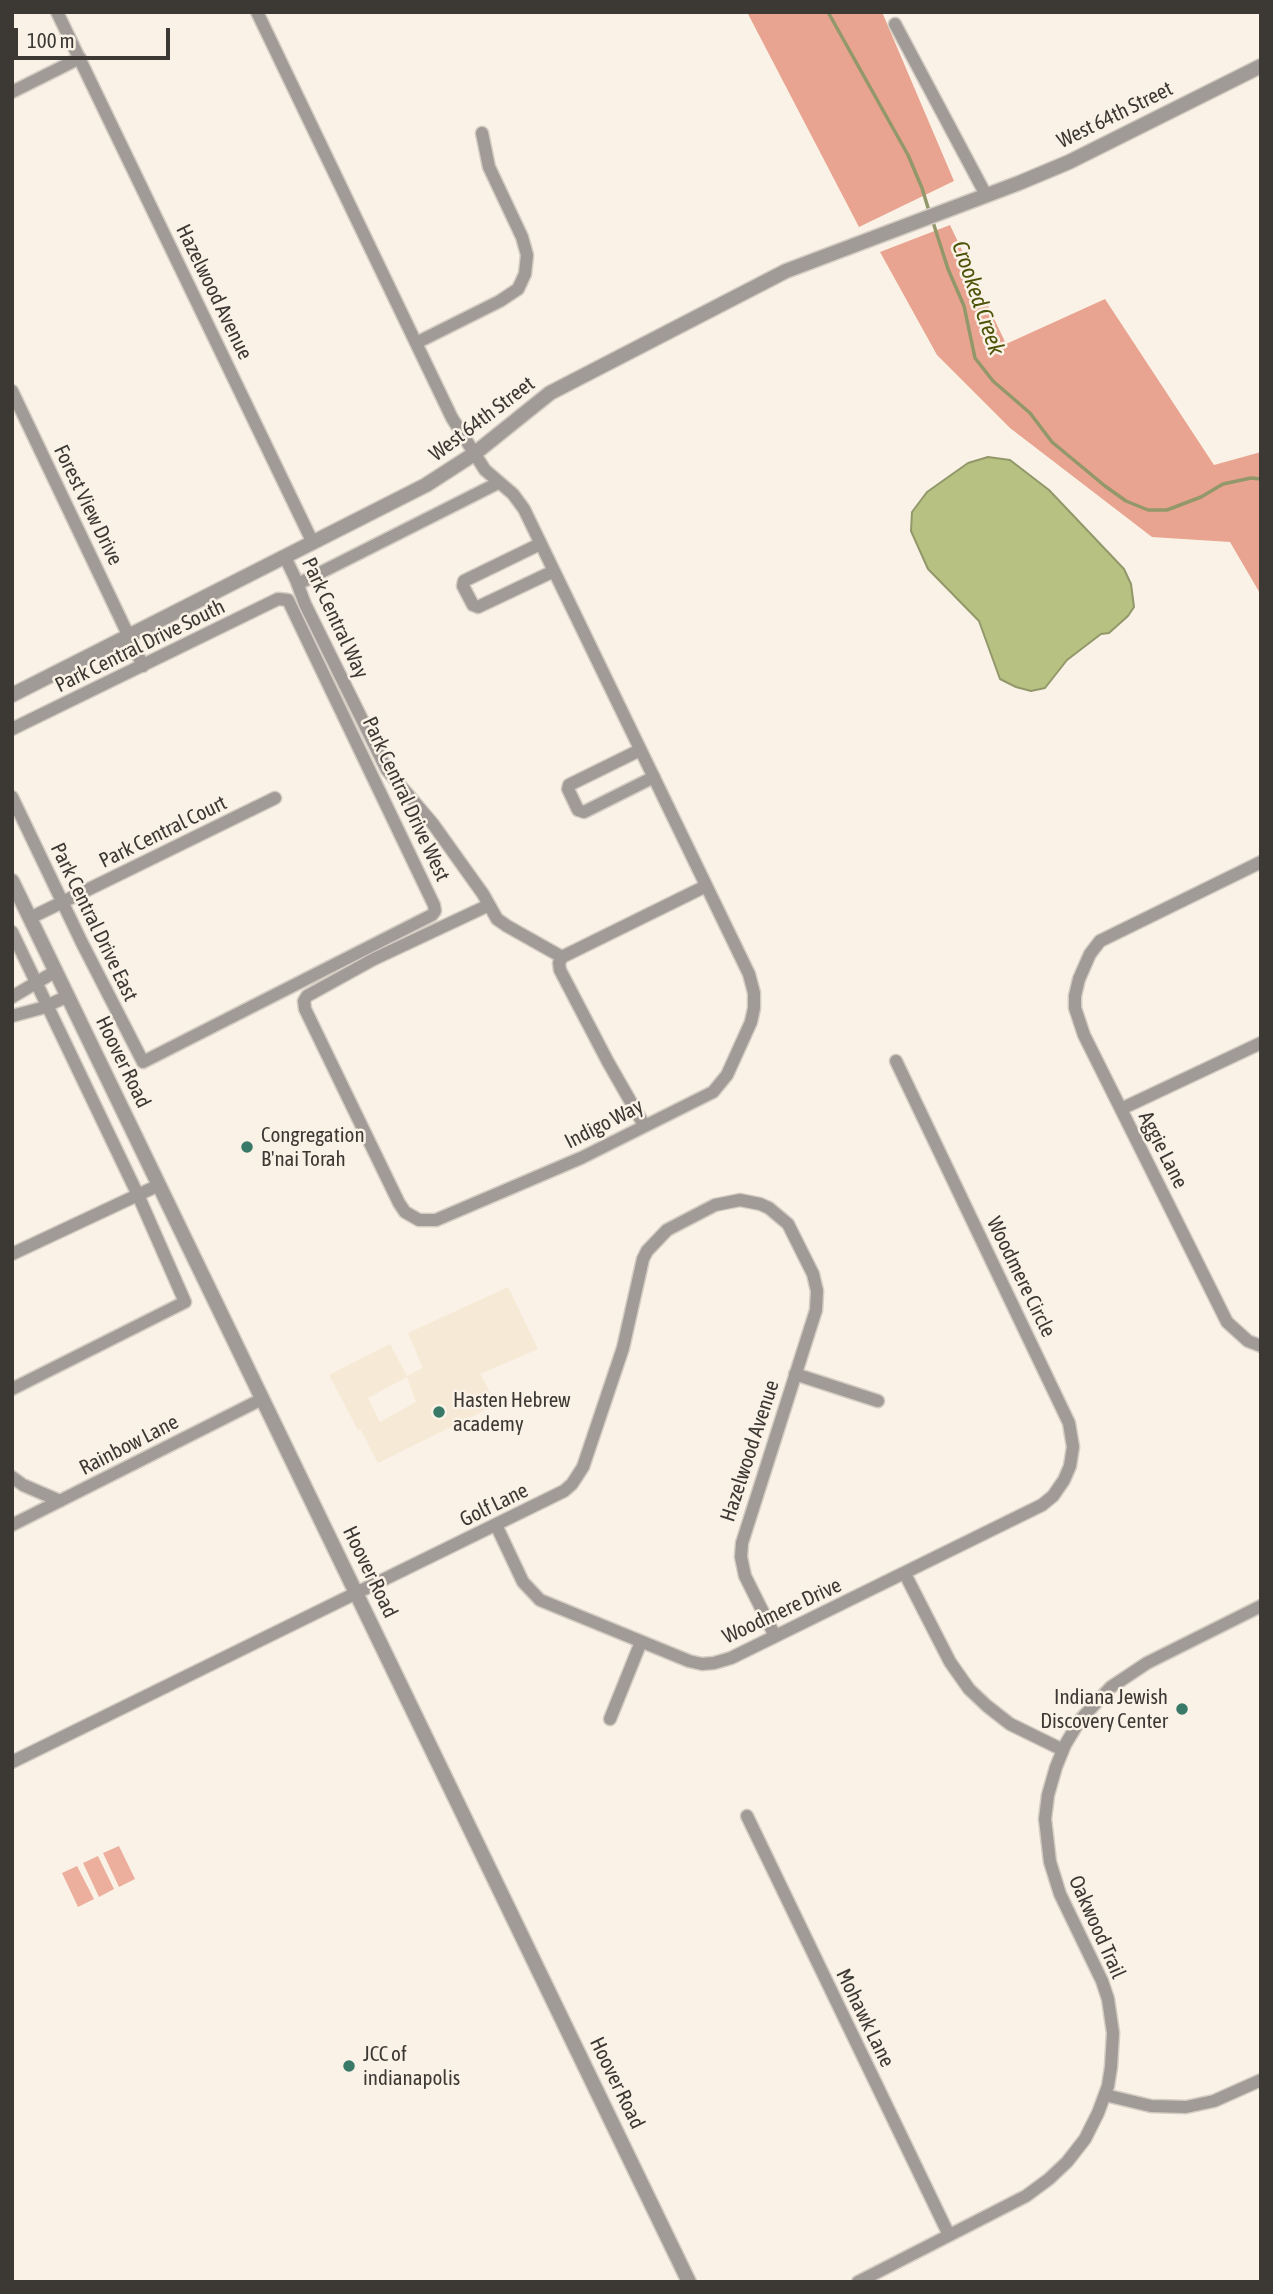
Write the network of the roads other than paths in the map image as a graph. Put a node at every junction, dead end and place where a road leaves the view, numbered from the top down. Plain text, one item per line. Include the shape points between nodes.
1 (57, 12) edge
2 (257, 12) edge
3 (895, 24) dead end
4 (80, 58) junction
5 (1261, 66) edge
6 (12, 92) edge
7 (482, 133) dead end
8 (986, 195) junction
9 (416, 343) junction
10 (12, 391) edge
11 (474, 454) junction
12 (498, 482) junction
13 (313, 543) junction
14 (540, 544) junction
15 (285, 557) junction
16 (554, 571) junction
17 (298, 584) junction
18 (286, 599) joint
19 (129, 635) junction
20 (143, 666) junction
21 (12, 695) edge
22 (12, 729) edge
23 (640, 750) junction
24 (654, 778) junction
25 (12, 797) edge
26 (275, 798) dead end
27 (1261, 862) edge
28 (12, 881) edge
29 (706, 886) junction
30 (63, 902) junction
31 (489, 905) junction
32 (30, 919) junction
33 (12, 932) edge
34 (562, 957) junction
35 (56, 971) junction
36 (36, 982) junction
37 (68, 996) junction
38 (12, 997) edge
39 (47, 1006) junction
40 (12, 1016) edge
41 (1261, 1043) edge
42 (896, 1061) dead end
43 (143, 1062) joint
44 (1121, 1109) junction
45 (643, 1125) junction
46 (159, 1185) junction
47 (138, 1195) junction
48 (12, 1254) edge
49 (813, 1273) joint
50 (1261, 1346) edge
51 (795, 1374) junction
52 (12, 1389) edge
53 (262, 1399) junction
54 (877, 1401) dead end
55 (12, 1477) edge
56 (60, 1501) junction
57 (1037, 1507) joint
58 (12, 1525) edge
59 (496, 1525) junction
60 (905, 1574) junction
61 (356, 1592) junction
62 (1261, 1606) edge
63 (775, 1636) junction
64 (641, 1642) junction
65 (610, 1718) dead end
66 (1063, 1750) junction
67 (12, 1762) edge
68 (747, 1816) dead end
69 (1261, 2080) edge
70 (1105, 2095) junction
71 (950, 2235) junction
72 (689, 2282) edge
73 (858, 2282) edge

1 - 4 street, Hazelwood Avenue
2 - 9 street
3 - 8 street
4 - 6 street
4 - 13 street, Hazelwood Avenue
5 - 8 street, West 64th Street via 1069,162
7 - 9 street via 489,167 522,237 527,255 525,274 518,289 500,301
8 - 11 street, West 64th Street via 786,271 542,398
9 - 11 street
10 - 19 street, Forest View Drive
11 - 12 street
11 - 13 street, West 64th Street via 426,485
12 - 14 street via 520,502
12 - 17 street
13 - 15 street, West 64th Street
14 - 16 street
14 - 16 street via 464,581 473,605 478,607
15 - 17 street, Park Central Way
15 - 19 street, West 64th Street
16 - 23 street
17 - 31 street, Park Central Way via 387,770 433,824
18 - 20 street, Park Central Drive South
18 - 43 street, Park Central Drive West via 435,911
19 - 20 street, Forest View Drive
19 - 21 street, West 64th Street
20 - 22 street, Park Central Drive South
23 - 24 street
23 - 24 street via 569,785 573,800 584,812
24 - 29 street
25 - 30 street, Park Central Drive East
26 - 30 street, Park Central Court
27 - 44 street, Aggie Lane via 1100,941 1090,954 1079,979 1075,1008
28 - 32 street, Hoover Road
29 - 34 street
29 - 45 street, Indigo Way via 754,988 751,1023 717,1088
30 - 32 street, Park Central Court
30 - 43 street, Park Central Drive East
31 - 34 street, Park Central Way via 507,926
31 - 45 street, Indigo Way via 374,960 304,1001 400,1206 419,1220 431,1221 581,1158
32 - 35 street, Hoover Road
33 - 36 street, Hoover Road
34 - 45 street via 560,970
35 - 36 street
35 - 37 street, Hoover Road
36 - 38 street
36 - 39 street, Hoover Road
37 - 39 street
37 - 46 street, Hoover Road
39 - 40 street
39 - 47 street, Hoover Road
41 - 44 street
42 - 57 street, Woodmere Circle via 1069,1423 1073,1447 1068,1471 1053,1496
44 - 50 street, Aggie Lane via 1227,1322
46 - 47 street
46 - 53 street, Hoover Road
47 - 48 street
47 - 52 street, Hoover Road via 185,1302
49 - 51 street, Hazelwood Avenue via 816,1310
49 - 59 street, Golf Lane via 791,1228 760,1204 740,1200 715,1205 663,1233 643,1259 625,1340 578,1476 556,1497
51 - 54 street
51 - 63 street, Hazelwood Avenue via 741,1548 745,1576
53 - 56 street, Rainbow Lane
53 - 61 street, Hoover Road
55 - 56 street
56 - 58 street, Rainbow Lane
57 - 60 street, Woodmere Drive
59 - 61 street, Golf Lane
59 - 64 street, Woodmere Drive via 534,1595
60 - 63 street, Woodmere Drive
60 - 66 street via 950,1662 970,1689 1010,1724
61 - 67 street, Golf Lane
61 - 72 street, Hoover Road
62 - 66 street, Oakwood Trail via 1122,1678 1083,1716
63 - 64 street, Woodmere Drive via 727,1660 702,1664
64 - 65 street
66 - 70 street, Oakwood Trail via 1048,1800 1046,1843 1056,1885 1108,1999 1113,2042
68 - 71 street, Mohawk Lane
69 - 70 street via 1214,2101 1186,2107 1151,2106
70 - 71 street, Oakwood Trail via 1084,2139 1049,2179
71 - 73 street, Oakwood Trail

